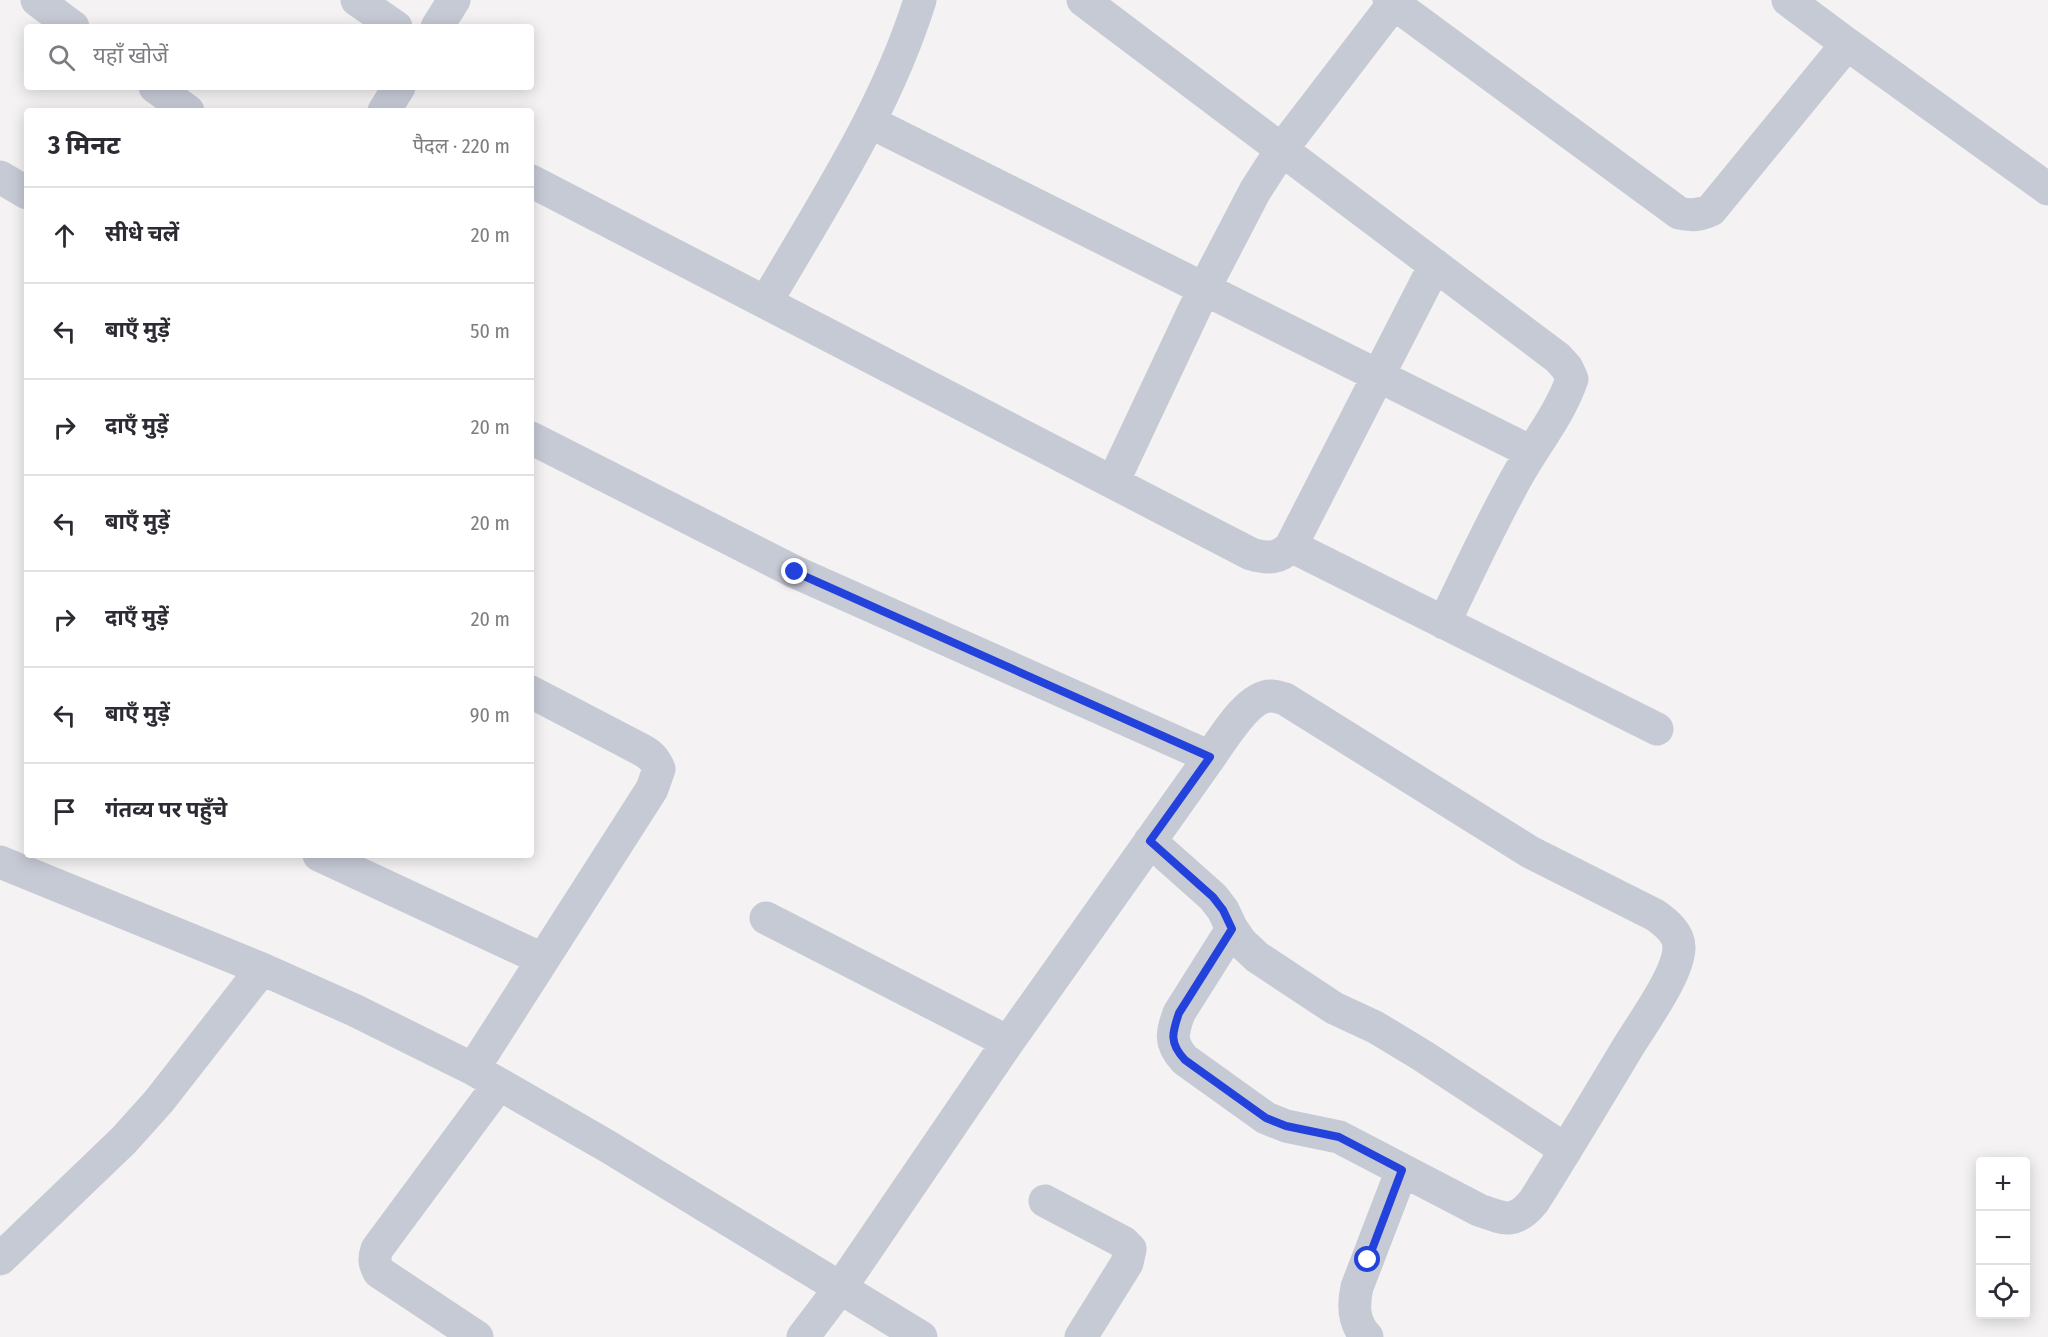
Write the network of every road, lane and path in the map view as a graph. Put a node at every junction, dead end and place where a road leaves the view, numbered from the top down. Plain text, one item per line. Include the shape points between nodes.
1 (37, 0) edge
2 (357, 0) edge
3 (454, 0) edge
4 (920, 0) edge
5 (1083, 0) edge
6 (1788, 0) edge
7 (1391, 2) edge
8 (69, 24) edge
9 (392, 24) edge
10 (439, 24) edge
11 (1847, 44) junction
12 (159, 90) edge
13 (184, 108) edge
14 (870, 122) junction
15 (1282, 149) junction
16 (0, 177) edge
17 (534, 183) edge
18 (2048, 189) edge
19 (24, 191) edge
20 (1435, 265) junction
21 (1204, 287) junction
22 (766, 302) junction
23 (1379, 375) junction
24 (534, 440) edge
25 (1531, 452) junction
26 (1113, 482) junction
27 (1291, 546) junction
28 (1444, 623) junction
29 (534, 694) edge
30 (1657, 729) dead end
31 (1210, 757) junction
32 (1150, 841) junction
33 (325, 858) edge
34 (16, 862) edge
35 (766, 918) dead end
36 (1232, 929) junction
37 (542, 959) junction
38 (262, 969) junction
39 (1008, 1042) junction
40 (486, 1077) junction
41 (1566, 1150) junction
42 (1402, 1170) junction
43 (1045, 1201) dead end
44 (0, 1260) edge
45 (841, 1287) junction
46 (477, 1337) edge
47 (803, 1337) edge
48 (921, 1337) edge
49 (1081, 1337) edge
50 (1367, 1337) edge

1 - 8 street
2 - 9 street
3 - 10 street
4 - 14 street
5 - 15 street
6 - 11 street
7 - 11 street via 1679,213 1691,216 1711,210
7 - 15 street
11 - 18 street
12 - 13 street
14 - 21 street
14 - 22 street
15 - 20 street
15 - 21 street
16 - 19 street
17 - 22 street
20 - 23 street
20 - 25 street via 1568,368 1572,380 1566,397
21 - 23 street
21 - 26 street
22 - 26 street
23 - 25 street
23 - 27 street
24 - 31 street via 795,572
25 - 28 street
26 - 27 street via 1251,554 1276,557
27 - 28 street
28 - 30 street
29 - 37 street via 640,749 656,761 659,769 652,789
31 - 32 street
31 - 41 street via 1255,702 1270,695 1285,699 1530,852 1655,915 1669,926 1679,943 1678,958 1668,982
32 - 36 street via 1213,897
32 - 39 street
33 - 37 street
34 - 38 street
35 - 39 street
36 - 41 street via 1267,964 1334,1008 1423,1056
36 - 42 street via 1179,1013 1173,1040 1176,1051 1266,1118 1339,1137
37 - 40 street
38 - 40 street via 354,1010
38 - 44 street via 159,1101
39 - 45 street
40 - 45 street
40 - 46 street via 374,1257 380,1272
41 - 42 street via 1525,1213 1513,1218 1479,1210
42 - 50 street via 1357,1287 1356,1318
43 - 49 street via 1130,1249 1127,1263
45 - 47 street
45 - 48 street

